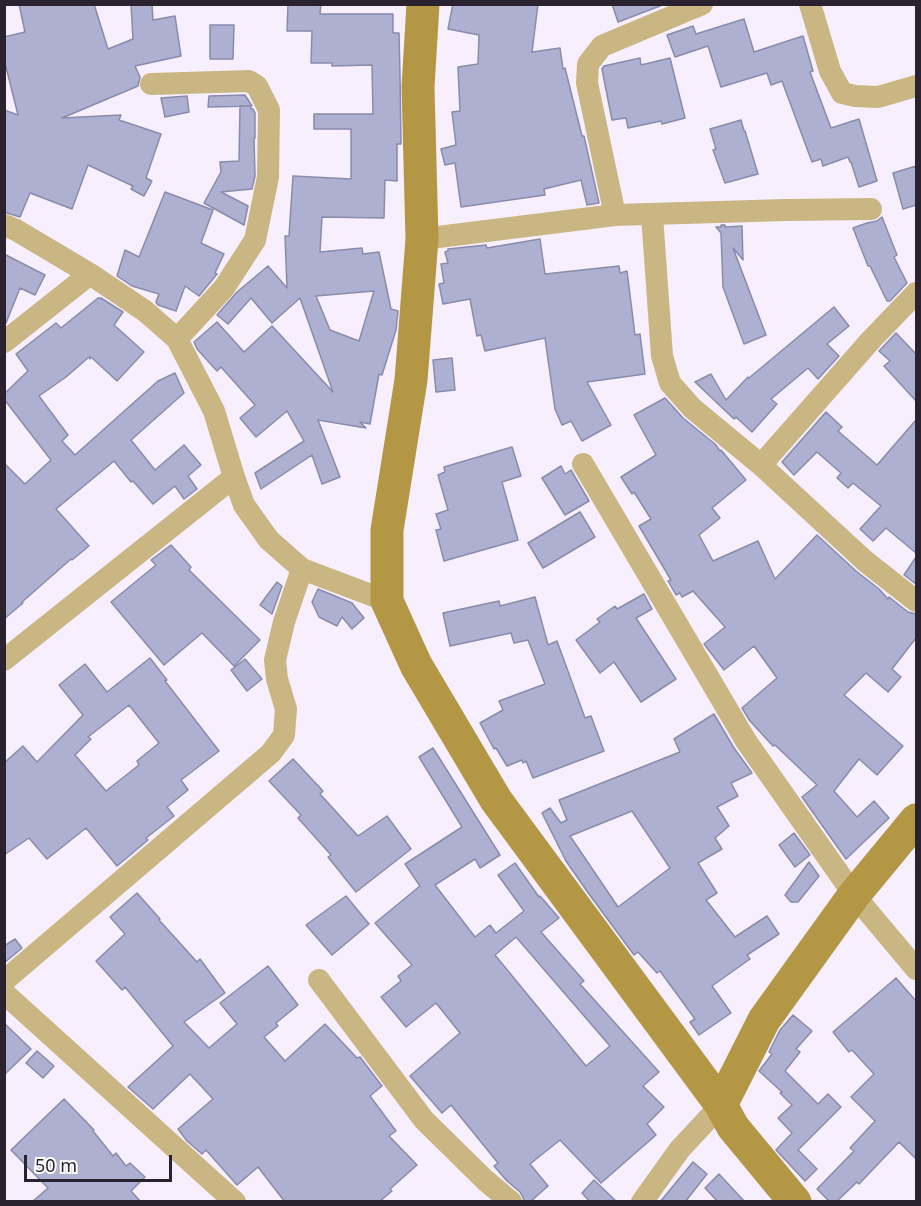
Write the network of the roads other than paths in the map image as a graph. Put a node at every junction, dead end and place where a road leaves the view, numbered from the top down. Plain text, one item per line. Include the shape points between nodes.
1 (423, 4) edge
2 (702, 4) edge
3 (810, 4) edge
4 (151, 84) dead end
5 (916, 86) edge
6 (871, 209) dead end
7 (615, 215) junction
8 (652, 215) junction
9 (4, 225) edge
10 (422, 239) junction
11 (90, 274) junction
12 (916, 293) edge
13 (177, 339) junction
14 (4, 342) edge
15 (583, 464) dead end
16 (761, 465) junction
17 (234, 477) junction
18 (302, 568) junction
19 (387, 601) junction
20 (916, 601) edge
21 (4, 660) edge
22 (916, 820) edge
23 (854, 895) junction
24 (916, 969) edge
25 (319, 980) dead end
26 (4, 981) edge
27 (4, 993) edge
28 (721, 1105) junction
29 (236, 1202) edge
30 (511, 1202) edge
31 (642, 1202) edge
32 (795, 1202) edge

1 - 10 street via 418,87
2 - 7 street via 602,46 588,64 587,83
3 - 5 street via 830,70 842,93 878,97
4 - 13 street via 249,81 257,86 269,110 267,177 255,240 224,288
6 - 8 street
7 - 8 street
7 - 10 street
8 - 16 street via 662,356 670,383 692,408
9 - 11 street
10 - 19 street via 411,380 387,530
11 - 13 street via 145,311
11 - 14 street
12 - 16 street
13 - 17 street via 214,411
15 - 23 street via 746,741
16 - 20 street via 865,561
17 - 18 street via 244,505 269,540
17 - 21 street
18 - 19 street
18 - 26 street via 276,660 286,709 284,735 271,753
19 - 28 street via 416,665 496,800
22 - 23 street
23 - 24 street
23 - 28 street via 764,1020
25 - 30 street via 424,1120
27 - 29 street
28 - 31 street via 680,1149
28 - 32 street via 733,1127

